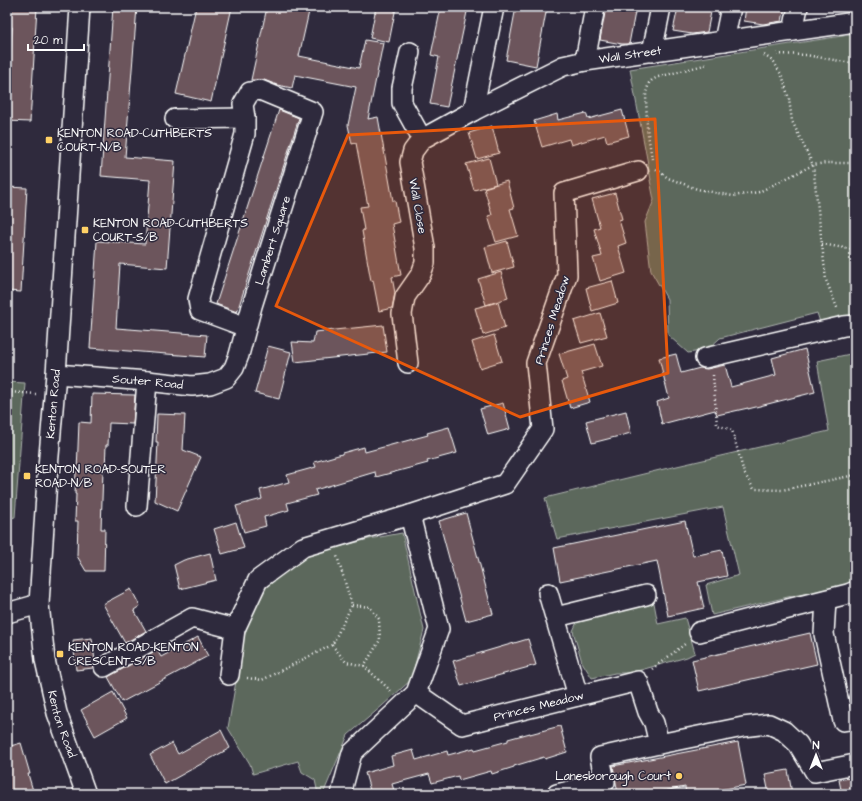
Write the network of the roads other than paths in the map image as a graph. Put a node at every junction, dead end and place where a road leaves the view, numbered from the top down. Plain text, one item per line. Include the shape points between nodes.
1 (80, 7) edge
2 (494, 7) edge
3 (595, 7) edge
4 (661, 7) edge
5 (731, 7) edge
6 (798, 7) edge
7 (855, 22) edge
8 (793, 31) junction
9 (724, 41) junction
10 (410, 52) dead end
11 (652, 52) junction
12 (585, 61) junction
13 (473, 111) junction
14 (245, 118) junction
15 (175, 119) dead end
16 (422, 139) junction
17 (646, 169) road end
18 (850, 326) edge
19 (246, 327) junction
20 (708, 357) road end
21 (408, 363) dead end
22 (234, 368) joint
23 (56, 374) junction
24 (147, 381) junction
25 (137, 506) dead end
26 (410, 515) junction
27 (855, 591) edge
28 (548, 593) dead end
29 (646, 596) dead end
30 (826, 600) junction
31 (39, 604) junction
32 (7, 613) edge
33 (556, 617) junction
34 (235, 629) junction
35 (699, 632) road end
36 (104, 667) dead end
37 (229, 675) road end
38 (578, 696) junction
39 (410, 699) junction
40 (855, 719) edge
41 (659, 744) junction
42 (855, 764) edge
43 (86, 794) edge
44 (341, 794) edge
45 (556, 794) edge

1 - 23 street, Kenton Road
2 - 13 street
3 - 12 street
4 - 11 street
5 - 9 street
6 - 8 street
7 - 8 street, Wall Street
8 - 9 street, Wall Street
9 - 11 street, Wall Street
10 - 16 street via 402,88 402,103
11 - 12 street, Wall Street
12 - 13 street, Wall Street via 563,66
13 - 16 street, Wall Street
14 - 15 street
14 - 19 street via 245,134 198,299 200,310
14 - 19 street, Lambert Square via 243,104 250,92 260,90 313,112
16 - 21 street, Wall Close via 413,151 410,162 425,248 425,263 405,298 402,314
17 - 26 street, Princes Meadow via 564,193 566,276 536,363 543,429 504,484
18 - 20 street
19 - 22 street, Lambert Square via 240,355
22 - 24 street, Souter Road via 226,378 210,384 192,386
23 - 24 street, Souter Road
23 - 31 street, Kenton Road
24 - 25 street
26 - 34 street, Princes Meadow via 302,547 258,580
26 - 39 street via 439,629
27 - 30 street
28 - 33 street
29 - 33 street
30 - 35 street
30 - 40 street via 824,634 843,721
31 - 32 street
31 - 43 street, Kenton Road via 46,660 57,713
33 - 38 street
34 - 36 street via 192,618
34 - 37 street, Princes Meadow
38 - 39 street, Princes Meadow via 462,725
38 - 41 street, Princes Meadow via 638,681
39 - 44 street via 352,753
41 - 42 street via 769,724 784,731 798,744 815,772
41 - 45 street via 600,757 605,782

